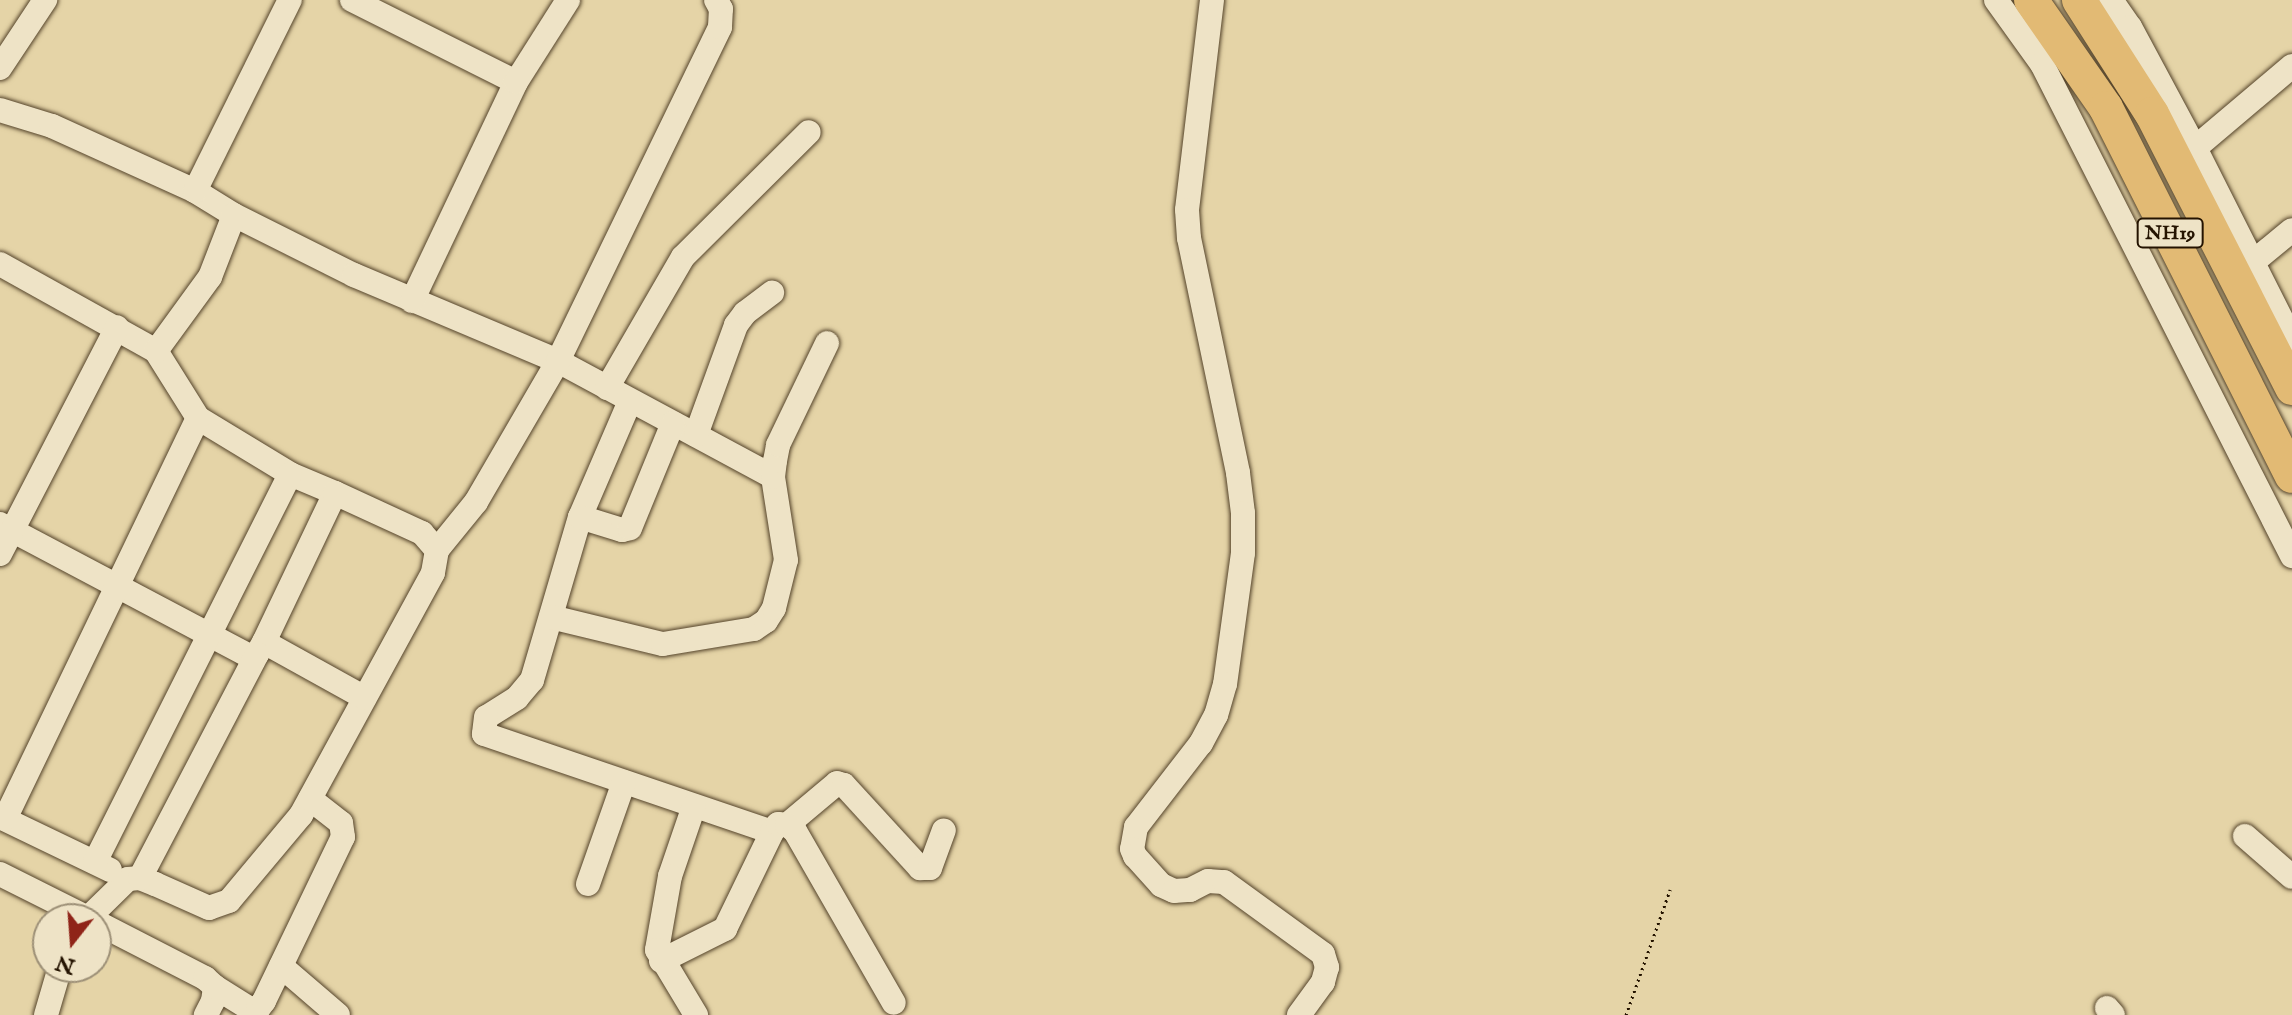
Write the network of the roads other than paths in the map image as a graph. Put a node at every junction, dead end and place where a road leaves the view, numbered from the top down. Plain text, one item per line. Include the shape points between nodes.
1 (45, 0) edge
2 (290, 0) edge
3 (568, 0) edge
4 (716, 0) edge
5 (1212, 0) edge
6 (1996, 0) edge
7 (2031, 0) edge
8 (2079, 0) edge
9 (2111, 0) edge
10 (365, 3) edge
11 (2292, 66) edge
12 (0, 68) edge
13 (516, 82) junction
14 (0, 110) edge
15 (809, 132) dead end
16 (2195, 148) junction
17 (195, 191) junction
18 (234, 215) junction
19 (2292, 230) edge
20 (2253, 262) junction
21 (0, 264) edge
22 (772, 293) dead end
23 (412, 301) junction
24 (117, 327) junction
25 (2292, 340) edge
26 (827, 343) dead end
27 (156, 351) junction
28 (558, 361) junction
29 (607, 388) junction
30 (2292, 388) edge
31 (630, 401) junction
32 (198, 418) junction
33 (673, 423) junction
34 (696, 435) junction
35 (290, 474) junction
36 (2292, 476) edge
37 (773, 477) junction
38 (335, 493) junction
39 (580, 517) junction
40 (6, 527) edge
41 (437, 550) junction
42 (0, 554) edge
43 (2292, 556) edge
44 (118, 586) junction
45 (551, 617) junction
46 (209, 637) junction
47 (261, 648) junction
48 (365, 698) junction
49 (624, 782) junction
50 (310, 799) junction
51 (694, 806) junction
52 (2, 818) edge
53 (780, 828) junction
54 (944, 830) dead end
55 (2245, 836) dead end
56 (95, 862) junction
57 (0, 874) edge
58 (2292, 877) edge
59 (134, 878) junction
60 (588, 884) dead end
61 (58, 903) edge
62 (107, 903) edge
63 (112, 930) edge
64 (661, 961) junction
65 (281, 966) junction
66 (55, 983) edge
67 (215, 987) junction
68 (894, 1003) dead end
69 (46, 1015) edge
70 (206, 1015) edge
71 (338, 1015) edge
72 (696, 1015) edge
73 (1299, 1015) edge

1 - 12 street
2 - 17 street
3 - 13 street
4 - 28 street via 720,27
5 - 73 street via 1187,210 1238,473 1243,553 1216,715 1201,743 1136,827 1132,849 1161,885 1174,891 1224,882 1323,954 1323,982
6 - 43 street via 2042,64
7 - 36 highway, NH19 via 2106,108
8 - 30 highway, NH19 via 2152,114
9 - 16 street
10 - 13 street
11 - 16 street
13 - 23 street
14 - 17 street via 52,126
15 - 29 street via 695,242
16 - 20 street
17 - 18 street
18 - 23 street
18 - 27 street via 210,277
19 - 20 street
20 - 25 street
21 - 24 street
22 - 34 street via 736,325
23 - 28 street
24 - 27 street
24 - 40 street
26 - 37 street via 778,445
27 - 32 street
28 - 29 street
28 - 41 street via 476,502
29 - 31 street
31 - 33 street
31 - 39 street
32 - 35 street
32 - 44 street
33 - 34 street
33 - 39 street via 630,528
34 - 37 street
35 - 38 street
35 - 46 street
37 - 45 street via 786,560 774,608 754,629 663,644
38 - 41 street via 422,533
38 - 47 street
39 - 45 street
40 - 42 street
40 - 44 street
41 - 48 street via 433,573
44 - 46 street
44 - 52 street
45 - 49 street via 526,691 486,717 484,734
46 - 47 street via 249,656
46 - 56 street
47 - 48 street
47 - 59 street
48 - 50 street
49 - 51 street
49 - 60 street
50 - 59 street via 290,832 217,908
50 - 65 street via 341,823 343,837
51 - 53 street
51 - 64 street via 670,876 658,938
52 - 56 street
53 - 54 street via 837,783 920,868 930,868
53 - 64 street via 725,929
53 - 68 street via 795,831
55 - 58 street
56 - 59 street
57 - 61 street
59 - 62 street
63 - 67 street
64 - 72 street
65 - 67 street via 258,1009
65 - 71 street
66 - 69 street
67 - 70 street

